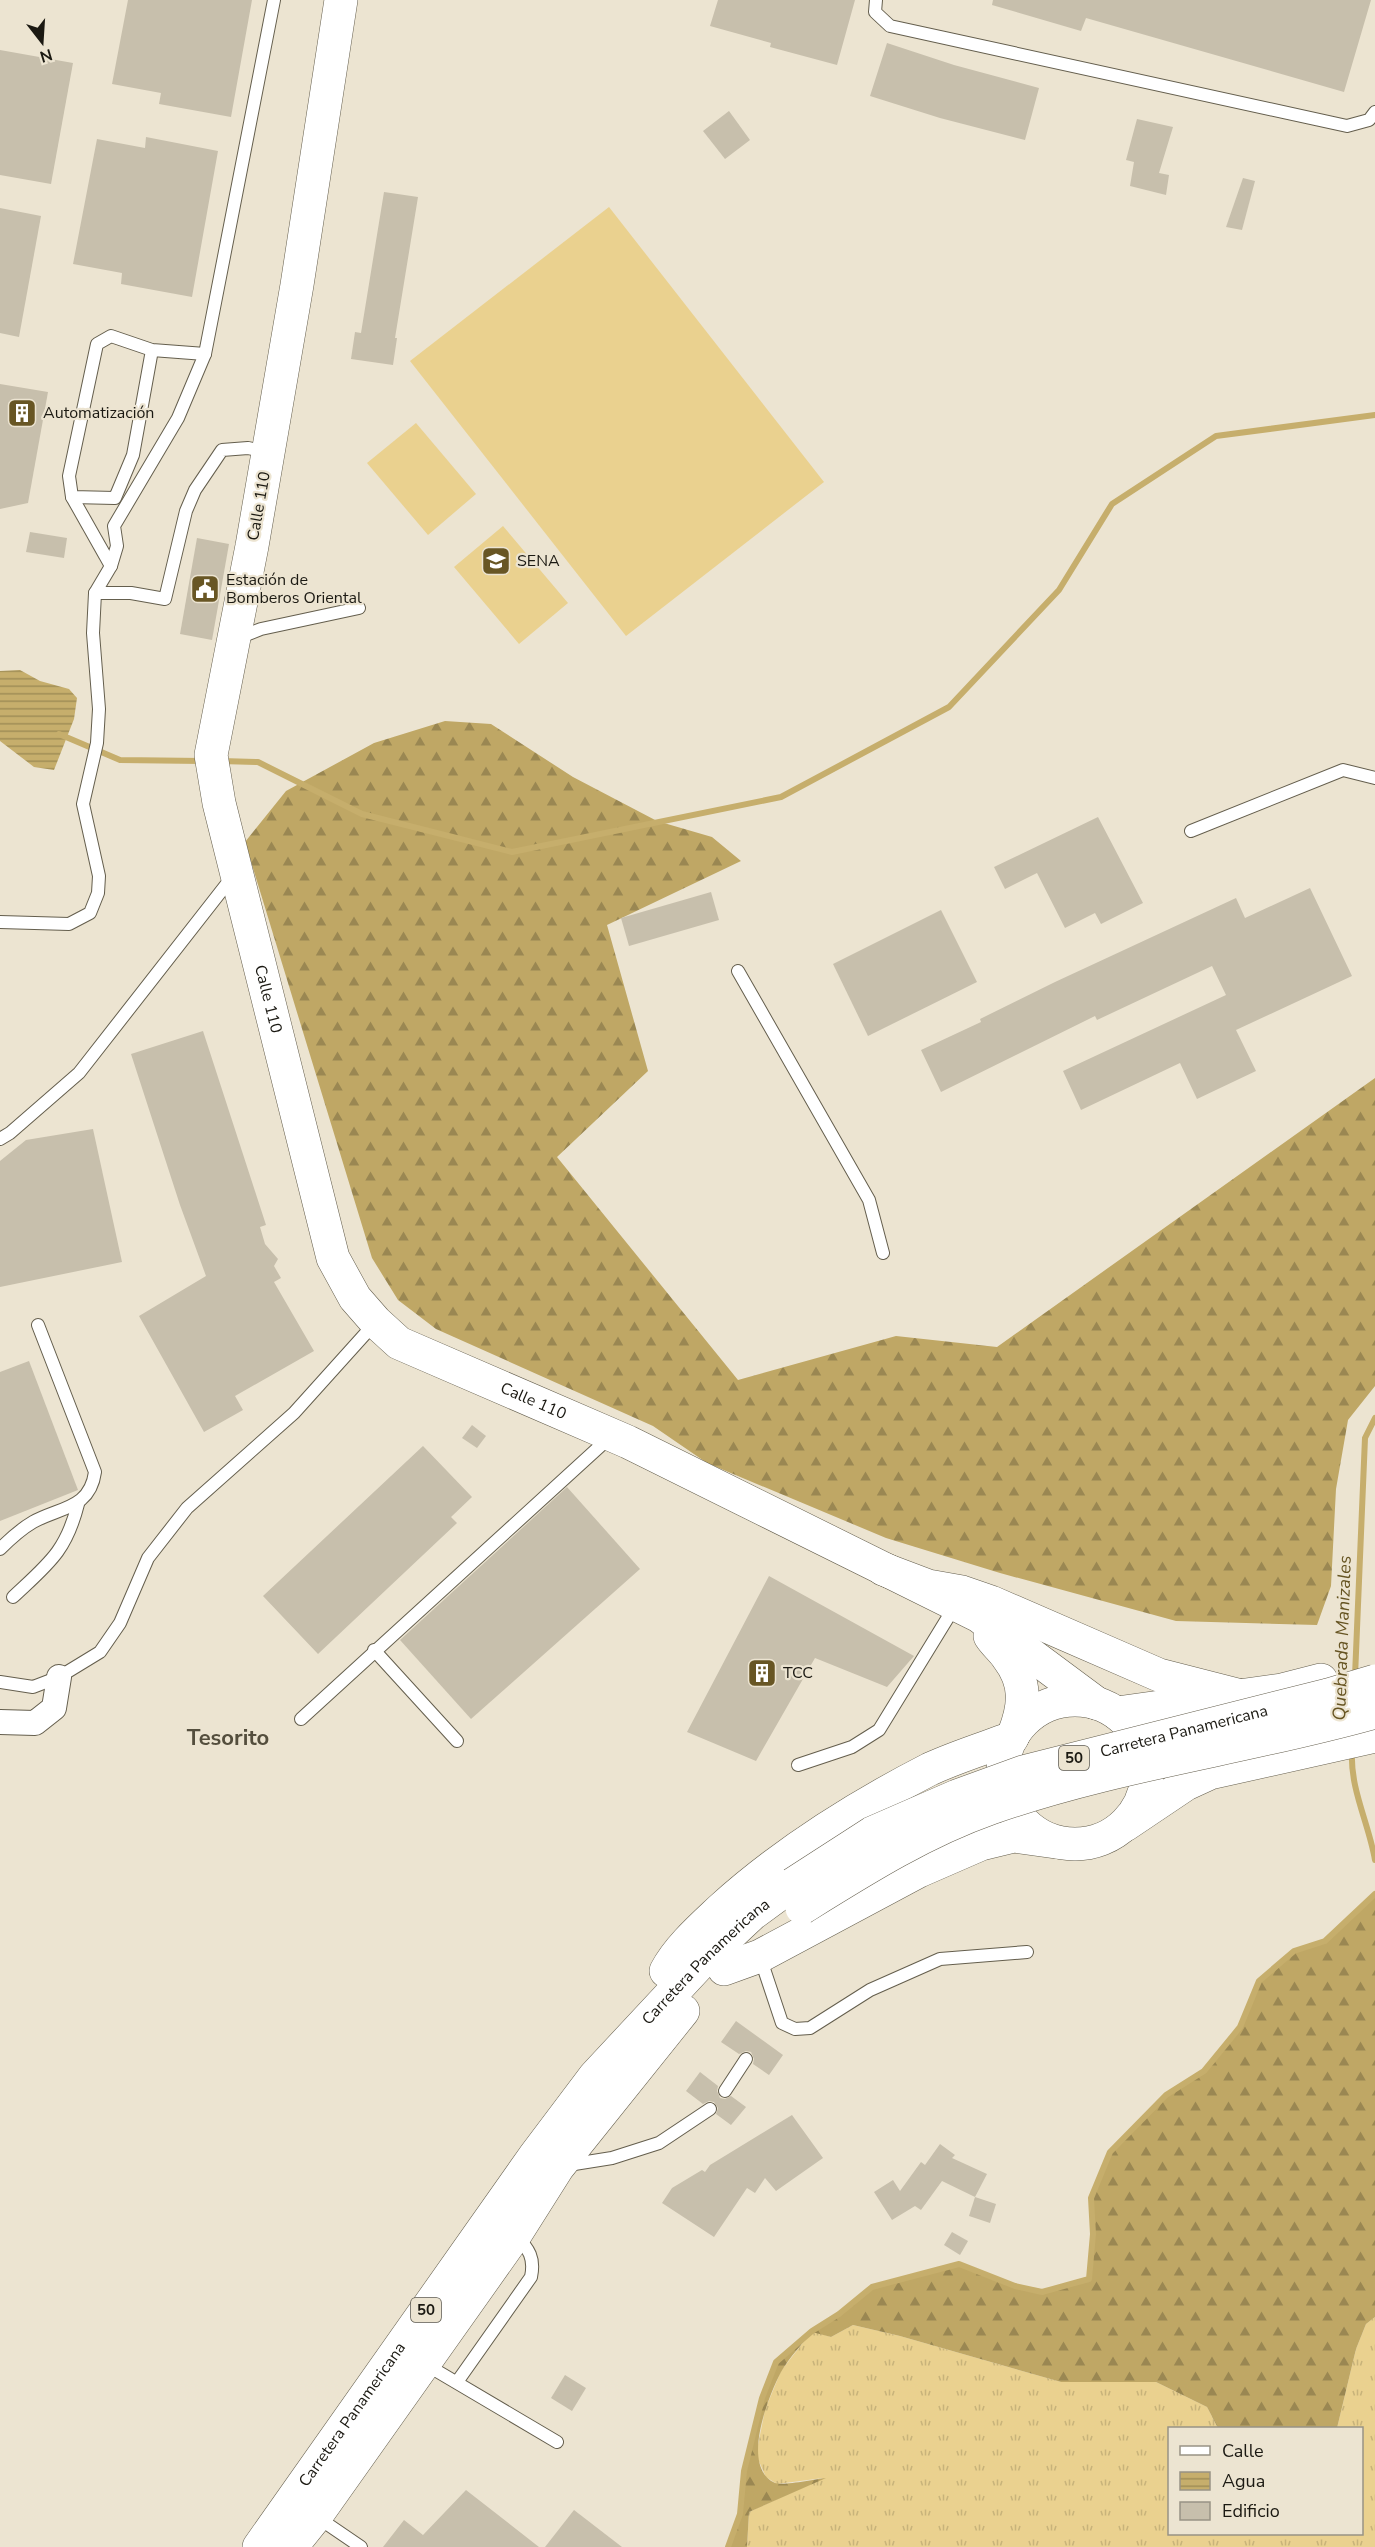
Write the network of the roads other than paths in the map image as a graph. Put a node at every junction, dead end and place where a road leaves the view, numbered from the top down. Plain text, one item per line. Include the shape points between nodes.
1 (274, 0) edge
2 (341, 0) edge
3 (876, 0) edge
4 (1375, 112) edge
5 (152, 350) junction
6 (205, 354) junction
7 (268, 452) junction
8 (72, 497) junction
9 (115, 498) junction
10 (114, 526) junction
11 (111, 566) junction
12 (96, 593) junction
13 (359, 608) dead end
14 (234, 640) junction
15 (1375, 778) edge
16 (1191, 831) dead end
17 (236, 873) junction
18 (0, 922) edge
19 (738, 971) dead end
20 (0, 1139) edge
21 (883, 1253) dead end
22 (376, 1322) junction
23 (38, 1325) dead end
24 (612, 1435) junction
25 (78, 1504) junction
26 (0, 1549) edge
27 (884, 1569) junction
28 (13, 1597) dead end
29 (967, 1610) junction
30 (374, 1650) junction
31 (1375, 1665) edge
32 (59, 1677) junction
33 (1375, 1680) edge
34 (0, 1682) edge
35 (1241, 1696) junction
36 (1106, 1708) junction
37 (1375, 1712) edge
38 (302, 1719) dead end
39 (0, 1722) edge
40 (1013, 1736) junction
41 (1375, 1736) edge
42 (457, 1741) dead end
43 (798, 1766) dead end
44 (1125, 1825) junction
45 (1056, 1842) junction
46 (797, 1896) junction
47 (1027, 1952) dead end
48 (760, 1956) junction
49 (724, 1969) junction
50 (638, 2029) junction
51 (746, 2059) dead end
52 (724, 2091) dead end
53 (710, 2109) dead end
54 (558, 2167) junction
55 (515, 2235) junction
56 (424, 2364) junction
57 (457, 2382) junction
58 (557, 2442) dead end
59 (316, 2516) junction
60 (259, 2547) edge
61 (291, 2547) edge
62 (361, 2547) edge

1 - 6 lane
2 - 7 main road, Calle 110
3 - 4 lane via 875,12 890,26 1347,126 1369,120
5 - 6 lane
5 - 8 lane via 111,336 97,344 69,476
5 - 9 lane via 133,455
6 - 10 lane via 178,418
7 - 12 lane via 248,448 222,450 186,511 165,599 131,593
7 - 14 main road, Calle 110
8 - 9 lane
8 - 11 lane
9 - 10 lane
10 - 11 lane via 117,546
11 - 12 lane
12 - 18 lane via 93,633 99,709 97,743 83,804 99,876 98,893 90,913 69,924
13 - 14 lane via 261,628
14 - 17 main road, Calle 110 via 212,755
15 - 16 lane via 1343,770
17 - 20 lane via 80,1073
17 - 22 main road, Calle 110 via 333,1258 356,1298
19 - 21 lane via 868,1200
22 - 24 main road, Calle 110 via 399,1342
22 - 32 lane via 294,1413 187,1508 148,1558 120,1623 100,1652
23 - 25 lane via 95,1472 93,1485
24 - 27 main road, Calle 110
24 - 30 lane
25 - 26 lane via 33,1522
25 - 28 lane via 57,1556
27 - 29 main road, Calle 110
27 - 35 main road via 928,1586 991,1602 1159,1675
29 - 36 main road, Calle 110
29 - 40 main road via 1014,1667 1022,1684 1022,1715
29 - 43 lane via 879,1730 852,1747
30 - 38 lane
30 - 42 lane
31 - 35 main road via 1282,1690
32 - 34 lane via 33,1687
32 - 39 street via 54,1708 35,1723
33 - 46 main road, Carretera Panamericana / 50, bridge via 1023,1772 957,1796 872,1833
35 - 36 main road
36 - 40 main road via 1073,1700 1050,1705 1030,1717
36 - 44 main road via 1133,1727 1144,1746 1148,1767 1146,1789 1138,1809
37 - 46 main road, Carretera Panamericana / 50, bridge via 1111,1772 989,1809
40 - 45 main road via 1005,1755 1005,1792 1024,1823 1038,1835
40 - 50 main road via 931,1769 855,1811 737,1894 671,1962
41 - 44 main road via 1210,1773 1186,1784
44 - 45 main road via 1092,1843
45 - 48 main road via 1014,1836 981,1844 919,1870
46 - 49 main road, Carretera Panamericana / 50
46 - 50 main road, Carretera Panamericana / 50 via 752,1914
47 - 48 lane via 940,1959 870,1989 810,2028 795,2029 782,2023
48 - 49 main road
49 - 54 main road, Carretera Panamericana / 50 via 653,2047
50 - 60 main road, Carretera Panamericana / 50 via 595,2076 534,2157
51 - 52 lane
53 - 54 lane via 659,2143 612,2158
54 - 55 main road, Carretera Panamericana / 50
55 - 56 main road, Carretera Panamericana / 50
55 - 57 lane via 529,2249 534,2263 531,2277
56 - 57 lane
56 - 59 main road, Carretera Panamericana / 50
57 - 58 lane
59 - 61 main road, Carretera Panamericana / 50
59 - 62 lane

